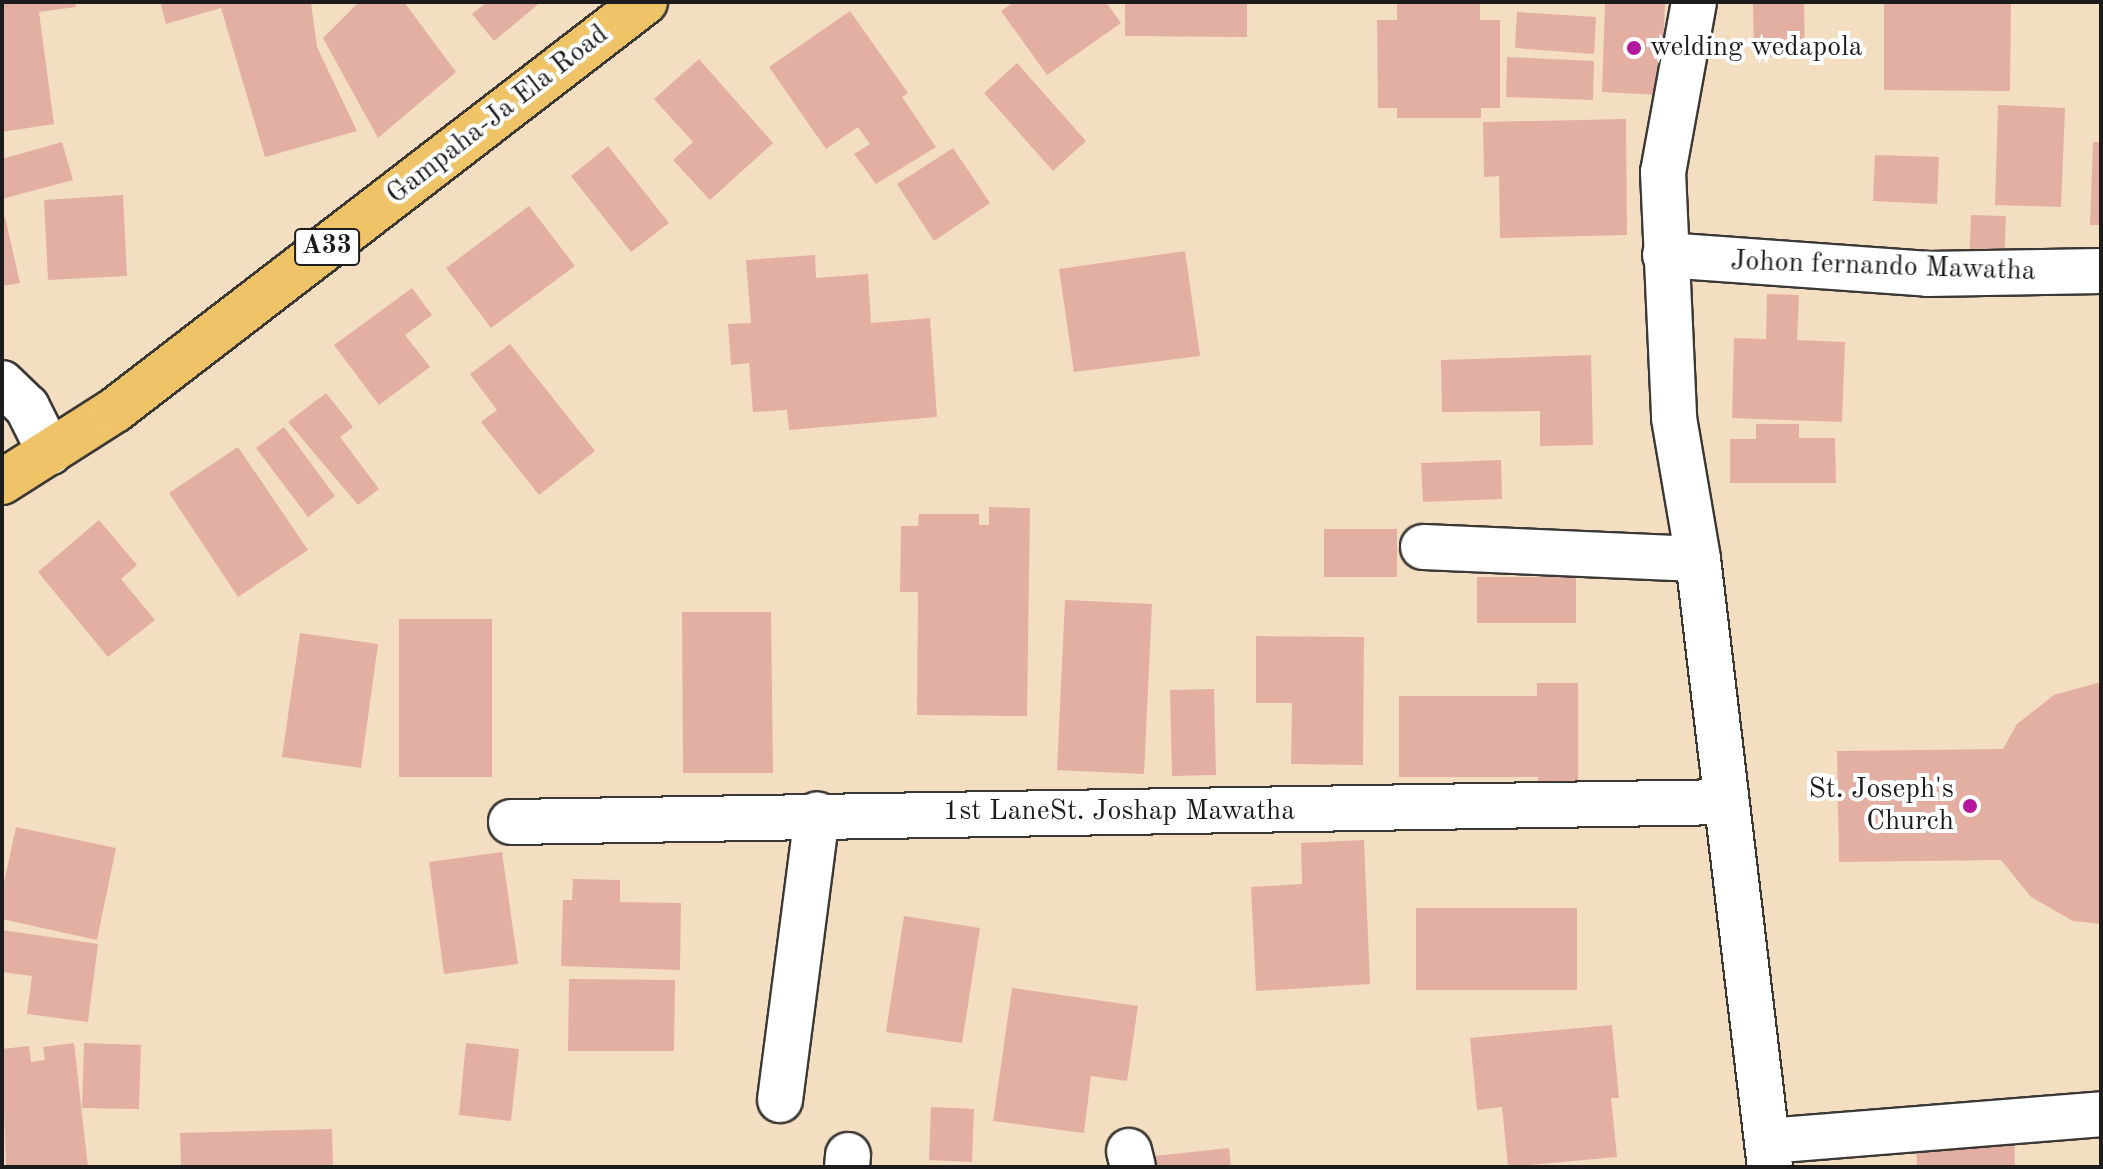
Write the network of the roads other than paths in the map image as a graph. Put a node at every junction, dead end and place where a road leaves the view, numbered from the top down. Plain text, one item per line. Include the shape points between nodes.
1 (645, 2) edge
2 (1694, 2) edge
3 (1665, 255) junction
4 (2101, 271) edge
5 (2, 383) edge
6 (50, 453) junction
7 (2, 482) edge
8 (1423, 547) dead end
9 (1698, 559) junction
10 (1726, 802) junction
11 (817, 814) junction
12 (511, 822) dead end
13 (780, 1100) dead end
14 (2101, 1114) edge
15 (1769, 1154) edge

1 - 6 highway, Gampaha-Ja Ela Road / A33 via 115,410
2 - 3 street via 1663,172
3 - 4 street, Johon fernando Mawatha via 1928,274
3 - 9 street via 1674,418
5 - 6 street via 27,407
6 - 7 highway, Gampaha-Ja Ela Road / A33
8 - 9 street
9 - 10 street
10 - 11 street, 1st LaneSt. Joshap Mawatha
10 - 15 street
11 - 12 street, 1st LaneSt. Joshap Mawatha
11 - 13 street
14 - 15 street

